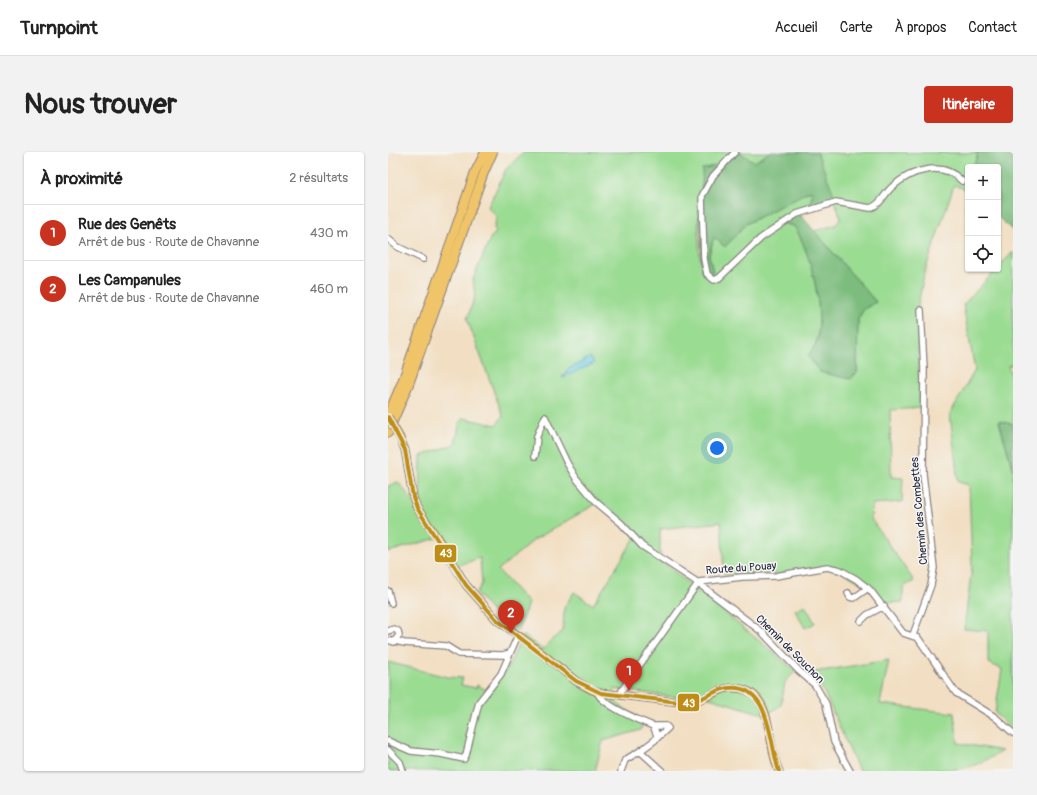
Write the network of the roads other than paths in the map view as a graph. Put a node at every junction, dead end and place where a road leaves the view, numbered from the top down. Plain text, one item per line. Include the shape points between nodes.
1 (485, 152) edge
2 (493, 152) edge
3 (735, 152) edge
4 (962, 181) dead end
5 (388, 239) edge
6 (423, 259) dead end
7 (921, 310) dead end
8 (388, 416) edge
9 (388, 433) edge
10 (535, 456) dead end
11 (698, 584) junction
12 (868, 588) junction
13 (388, 591) edge
14 (848, 593) dead end
15 (391, 602) dead end
16 (884, 606) junction
17 (861, 621) dead end
18 (388, 631) edge
19 (518, 635) junction
20 (913, 635) junction
21 (388, 640) edge
22 (396, 641) junction
23 (510, 653) junction
24 (597, 692) junction
25 (620, 695) junction
26 (653, 726) junction
27 (1013, 733) edge
28 (655, 740) junction
29 (388, 741) edge
30 (388, 750) edge
31 (640, 751) junction
32 (403, 771) edge
33 (621, 771) edge
34 (662, 771) edge
35 (779, 771) edge
36 (850, 771) edge

1 - 8 highway via 475,172
2 - 9 highway via 409,384
3 - 4 street via 713,176 702,196 704,259 707,274 714,280 761,238 798,214 836,202 870,208 876,206 893,186 922,170 934,168 947,171
5 - 6 street
7 - 20 street, Chemin des Combettes via 924,474 934,568 931,585
8 - 19 main road, bridge via 405,450 417,508 466,585 497,620
10 - 11 street, Chemin de Souchon via 537,436 545,417 567,463 593,498 642,546
11 - 12 street, Route du Pouay via 735,577 781,575 827,567 848,574
11 - 25 street, Route du Pouay
11 - 36 street, Chemin de Souchon via 762,632 815,685 826,704 832,738
12 - 14 street via 854,598 850,598
12 - 16 street, Route du Pouay
13 - 15 street
16 - 17 street
16 - 20 street, Route du Pouay via 902,632
18 - 22 street via 398,631 399,638
19 - 23 street
19 - 24 main road via 576,681
20 - 27 street, Route du Pouay via 918,638 956,693 995,717
21 - 22 street
22 - 23 street via 446,646 459,654
23 - 29 street via 501,674 479,702 464,759 411,751
24 - 25 main road
24 - 26 street via 604,700
25 - 35 main road via 693,703 722,689 736,688 749,692 760,700 765,711 771,746
26 - 28 street via 657,735
26 - 28 street via 668,728
28 - 31 street
30 - 32 street via 400,762
31 - 33 street via 625,760
31 - 34 street

